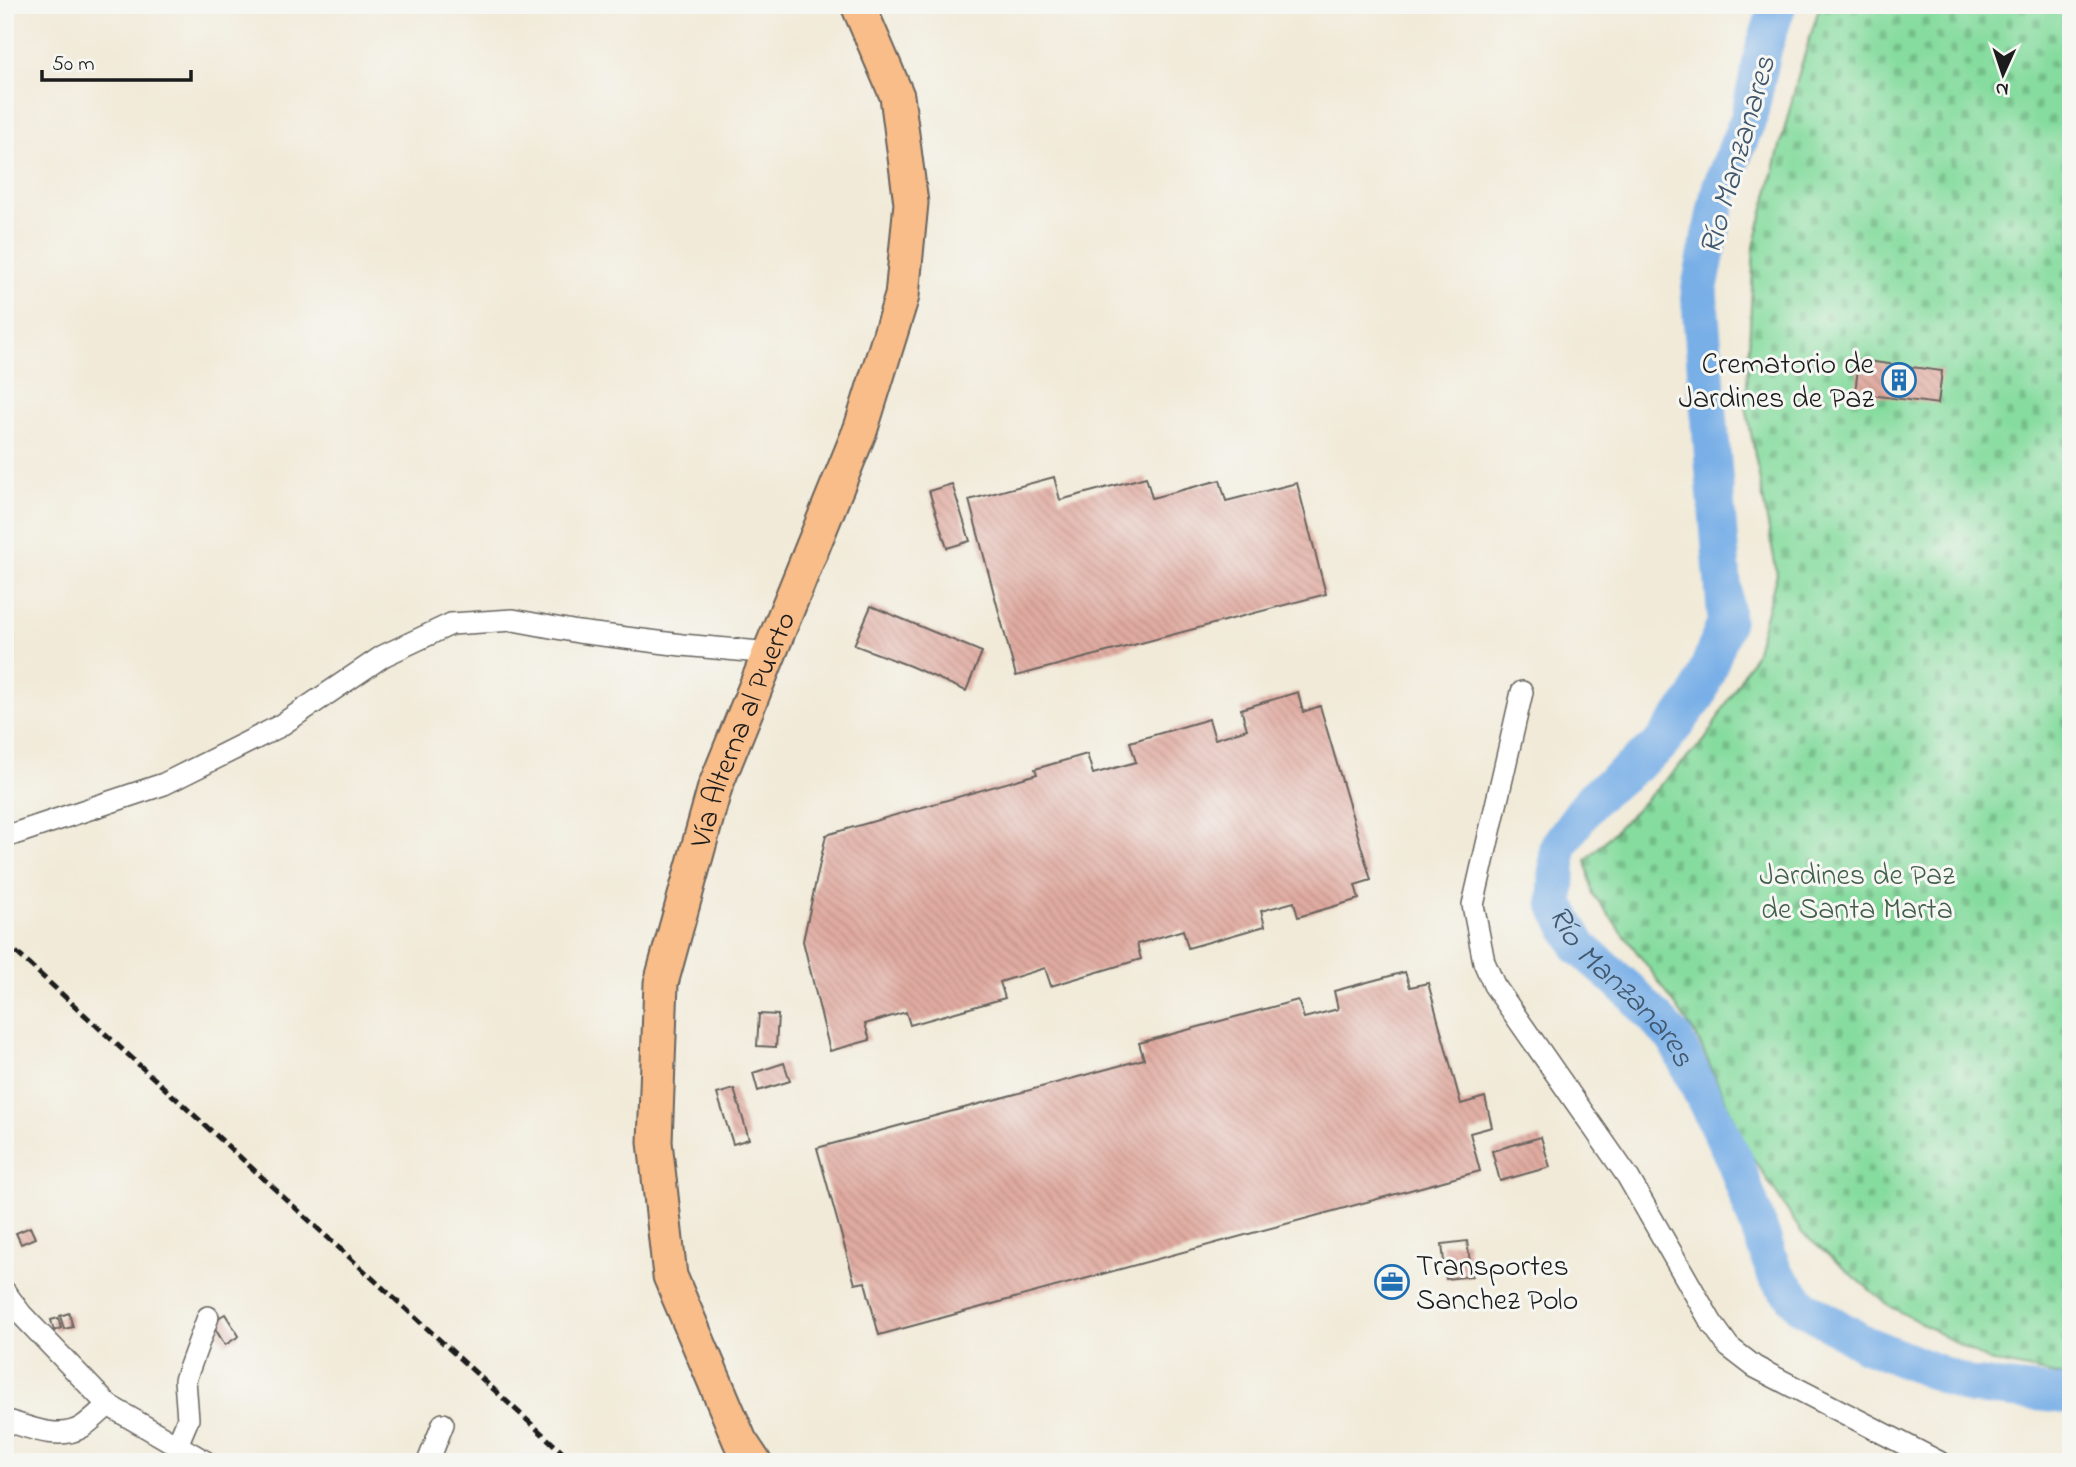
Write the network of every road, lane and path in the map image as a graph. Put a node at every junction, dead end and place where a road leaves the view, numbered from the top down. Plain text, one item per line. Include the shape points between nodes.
1 (858, 5) edge
2 (772, 653) junction
3 (1522, 692) dead end
4 (5, 837) edge
5 (5, 1292) edge
6 (208, 1317) dead end
7 (108, 1405) junction
8 (5, 1420) edge
9 (443, 1424) dead end
10 (177, 1445) junction
11 (206, 1462) edge
12 (428, 1462) edge
13 (754, 1462) edge
14 (1939, 1462) edge

1 - 2 main road, Vía Alterna al Puerto via 897,96 911,203 902,296 862,428
2 - 4 street via 578,632 513,620 452,624 383,656 278,727 164,784
2 - 13 main road, Vía Alterna al Puerto via 715,787 661,983 655,1142 670,1276 740,1441
3 - 14 street via 1473,905 1484,962 1494,985 1628,1177 1729,1347 1755,1367
5 - 7 street
6 - 10 street via 185,1380 188,1419
7 - 8 street via 81,1428 66,1432
7 - 10 street
9 - 12 street
10 - 11 street

